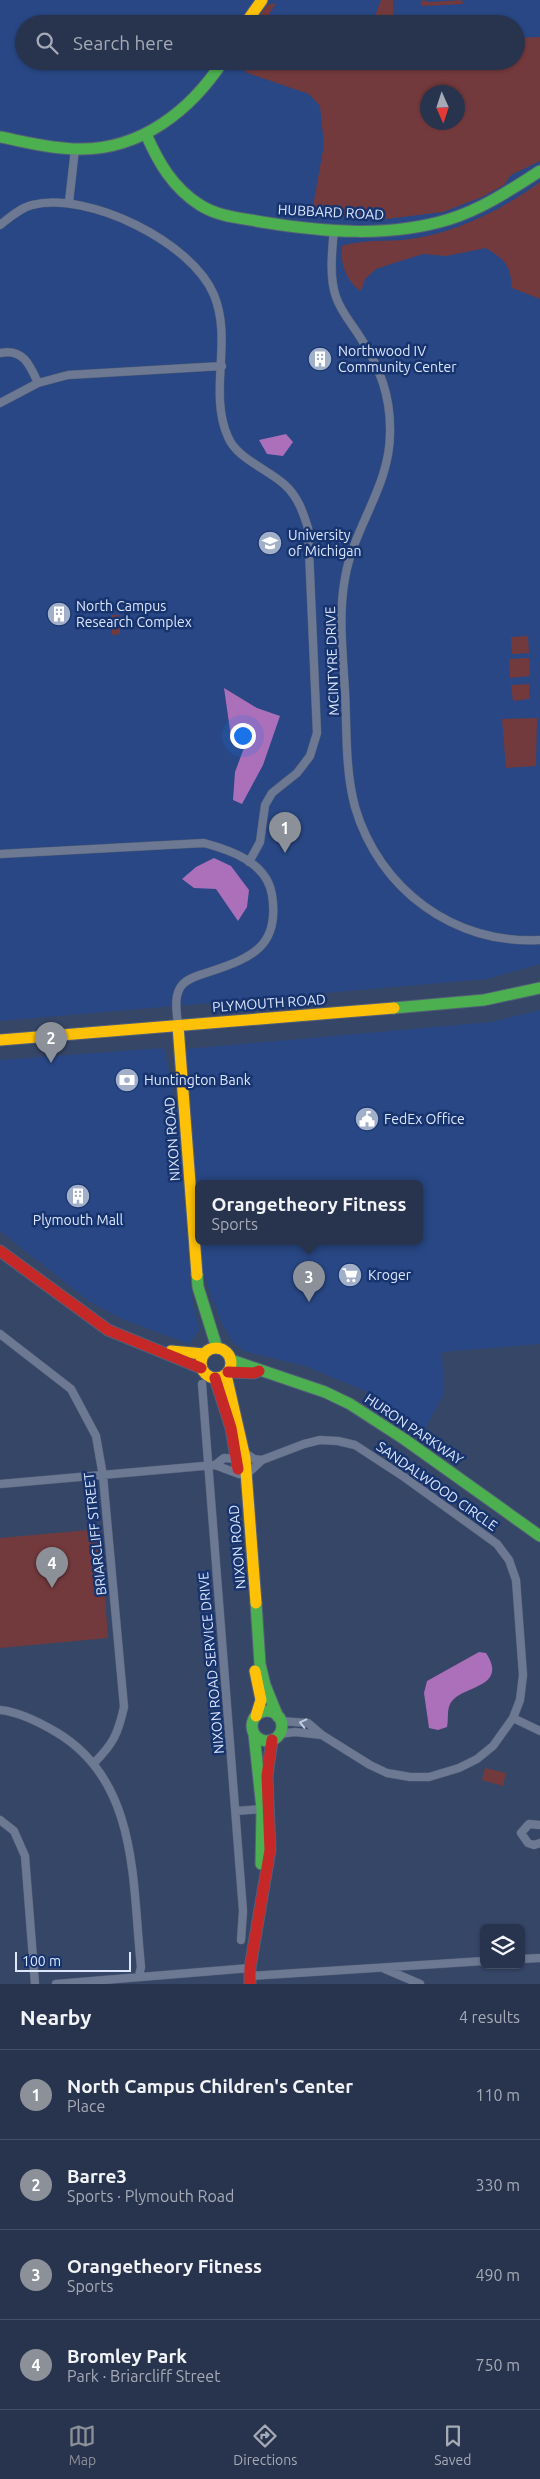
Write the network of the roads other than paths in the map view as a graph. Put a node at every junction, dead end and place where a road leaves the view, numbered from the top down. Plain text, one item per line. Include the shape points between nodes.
1 (262, 0) edge
2 (251, 15) edge
3 (216, 70) edge
4 (146, 134) junction
5 (0, 137) edge
6 (75, 149) junction
7 (540, 170) edge
8 (68, 202) junction
9 (0, 225) edge
10 (334, 230) junction
11 (0, 353) edge
12 (222, 366) junction
13 (38, 384) junction
14 (0, 403) edge
15 (0, 854) edge
16 (250, 862) junction
17 (540, 940) edge
18 (540, 988) edge
19 (178, 1026) junction
20 (0, 1040) edge
21 (0, 1250) edge
22 (0, 1334) edge
23 (145, 1347) junction
24 (210, 1351) junction
25 (202, 1368) junction
26 (225, 1371) junction
27 (202, 1384) dead end
28 (240, 1456) junction
29 (262, 1460) junction
30 (212, 1465) junction
31 (103, 1476) junction
32 (243, 1477) junction
33 (0, 1484) edge
34 (540, 1536) edge
35 (0, 1710) edge
36 (256, 1716) junction
37 (513, 1718) junction
38 (279, 1719) junction
39 (540, 1731) edge
40 (254, 1734) junction
41 (322, 1735) junction
42 (276, 1737) junction
43 (94, 1763) junction
44 (262, 1810) junction
45 (236, 1811) junction
46 (0, 1820) edge
47 (540, 1825) edge
48 (540, 1843) edge
49 (263, 1886) junction
50 (241, 1940) dead end
51 (540, 1958) edge
52 (525, 1959) edge
53 (480, 1961) edge
54 (383, 1968) junction
55 (292, 1975) junction
56 (139, 1976) junction
57 (250, 1976) edge
58 (35, 1984) edge
59 (56, 1984) edge
60 (291, 1984) edge
61 (420, 1984) edge

1 - 2 main road
3 - 4 main road via 180,112
4 - 6 main road via 92,149
4 - 10 main road, HUBBARD ROAD via 166,174 186,196 201,206 252,220
5 - 6 main road
6 - 8 street
7 - 10 main road, HUBBARD ROAD via 481,206 435,223 389,231
8 - 9 street via 30,206
8 - 12 street via 108,212 138,228 185,256 203,275 222,321
10 - 17 street, MCINTYRE DRIVE via 332,277 336,297 376,363 390,413 388,462 349,557 342,594 348,763 355,807 383,867 414,900 448,921 474,932 512,940
11 - 13 street via 8,351 29,362
12 - 13 street via 68,375
12 - 16 street via 220,404 228,439 240,453 286,486 300,505 308,528 317,733 310,756 272,793 265,805 260,842
13 - 14 street
15 - 16 street via 204,843 235,852
16 - 19 street via 272,891 275,911 272,932 262,947 249,957 183,984 176,994
18 - 19 main road, PLYMOUTH ROAD via 458,1003
19 - 20 main road, PLYMOUTH ROAD
19 - 24 main road, NIXON ROAD via 198,1287
21 - 23 main road via 108,1330
22 - 31 street, BRIARCLIFF STREET via 71,1389 96,1436
23 - 24 main road via 188,1354
23 - 25 main road
24 - 25 main road via 202,1358
24 - 26 main road via 226,1352
25 - 26 main road via 207,1376
26 - 28 main road, NIXON ROAD
26 - 34 main road, HURON PARKWAY via 256,1368 350,1404
27 - 30 street, NIXON ROAD SERVICE DRIVE
28 - 29 street
28 - 30 street via 224,1458
28 - 32 main road, NIXON ROAD
29 - 32 street, SANDALWOOD CIRCLE
29 - 37 street, SANDALWOOD CIRCLE via 320,1440 355,1445 497,1544 509,1560 516,1580 523,1675 520,1700
30 - 31 street
30 - 32 street
30 - 45 street, NIXON ROAD SERVICE DRIVE
31 - 33 street
31 - 43 street, BRIARCLIFF STREET via 124,1707 118,1732
32 - 36 main road, NIXON ROAD via 251,1648 260,1700
32 - 38 main road, NIXON ROAD via 260,1664
35 - 43 street via 39,1722 67,1738
36 - 38 main road via 265,1712
36 - 40 main road via 252,1725
37 - 39 street
37 - 41 street, SANDALWOOD CIRCLE via 493,1746 477,1760 447,1773 430,1776 410,1777 387,1772
41 -> 38 street, SANDALWOOD CIRCLE via 308,1723
38 - 42 main road
40 - 42 main road via 262,1740
40 - 44 main road
41 - 42 street, SANDALWOOD CIRCLE via 295,1732
42 - 49 main road via 268,1764 270,1847 268,1873
43 - 56 street via 115,1796 126,1828 141,1967
44 - 45 street
44 - 49 main road via 260,1873
45 - 50 street, NIXON ROAD SERVICE DRIVE via 243,1911
46 - 58 street via 14,1831 25,1856
47 - 48 street via 529,1824 521,1833 528,1843
49 - 57 main road
51 - 52 street
53 - 54 street
54 - 55 street
54 - 61 street
55 - 57 street
55 - 60 street
56 - 57 street
56 - 59 street

